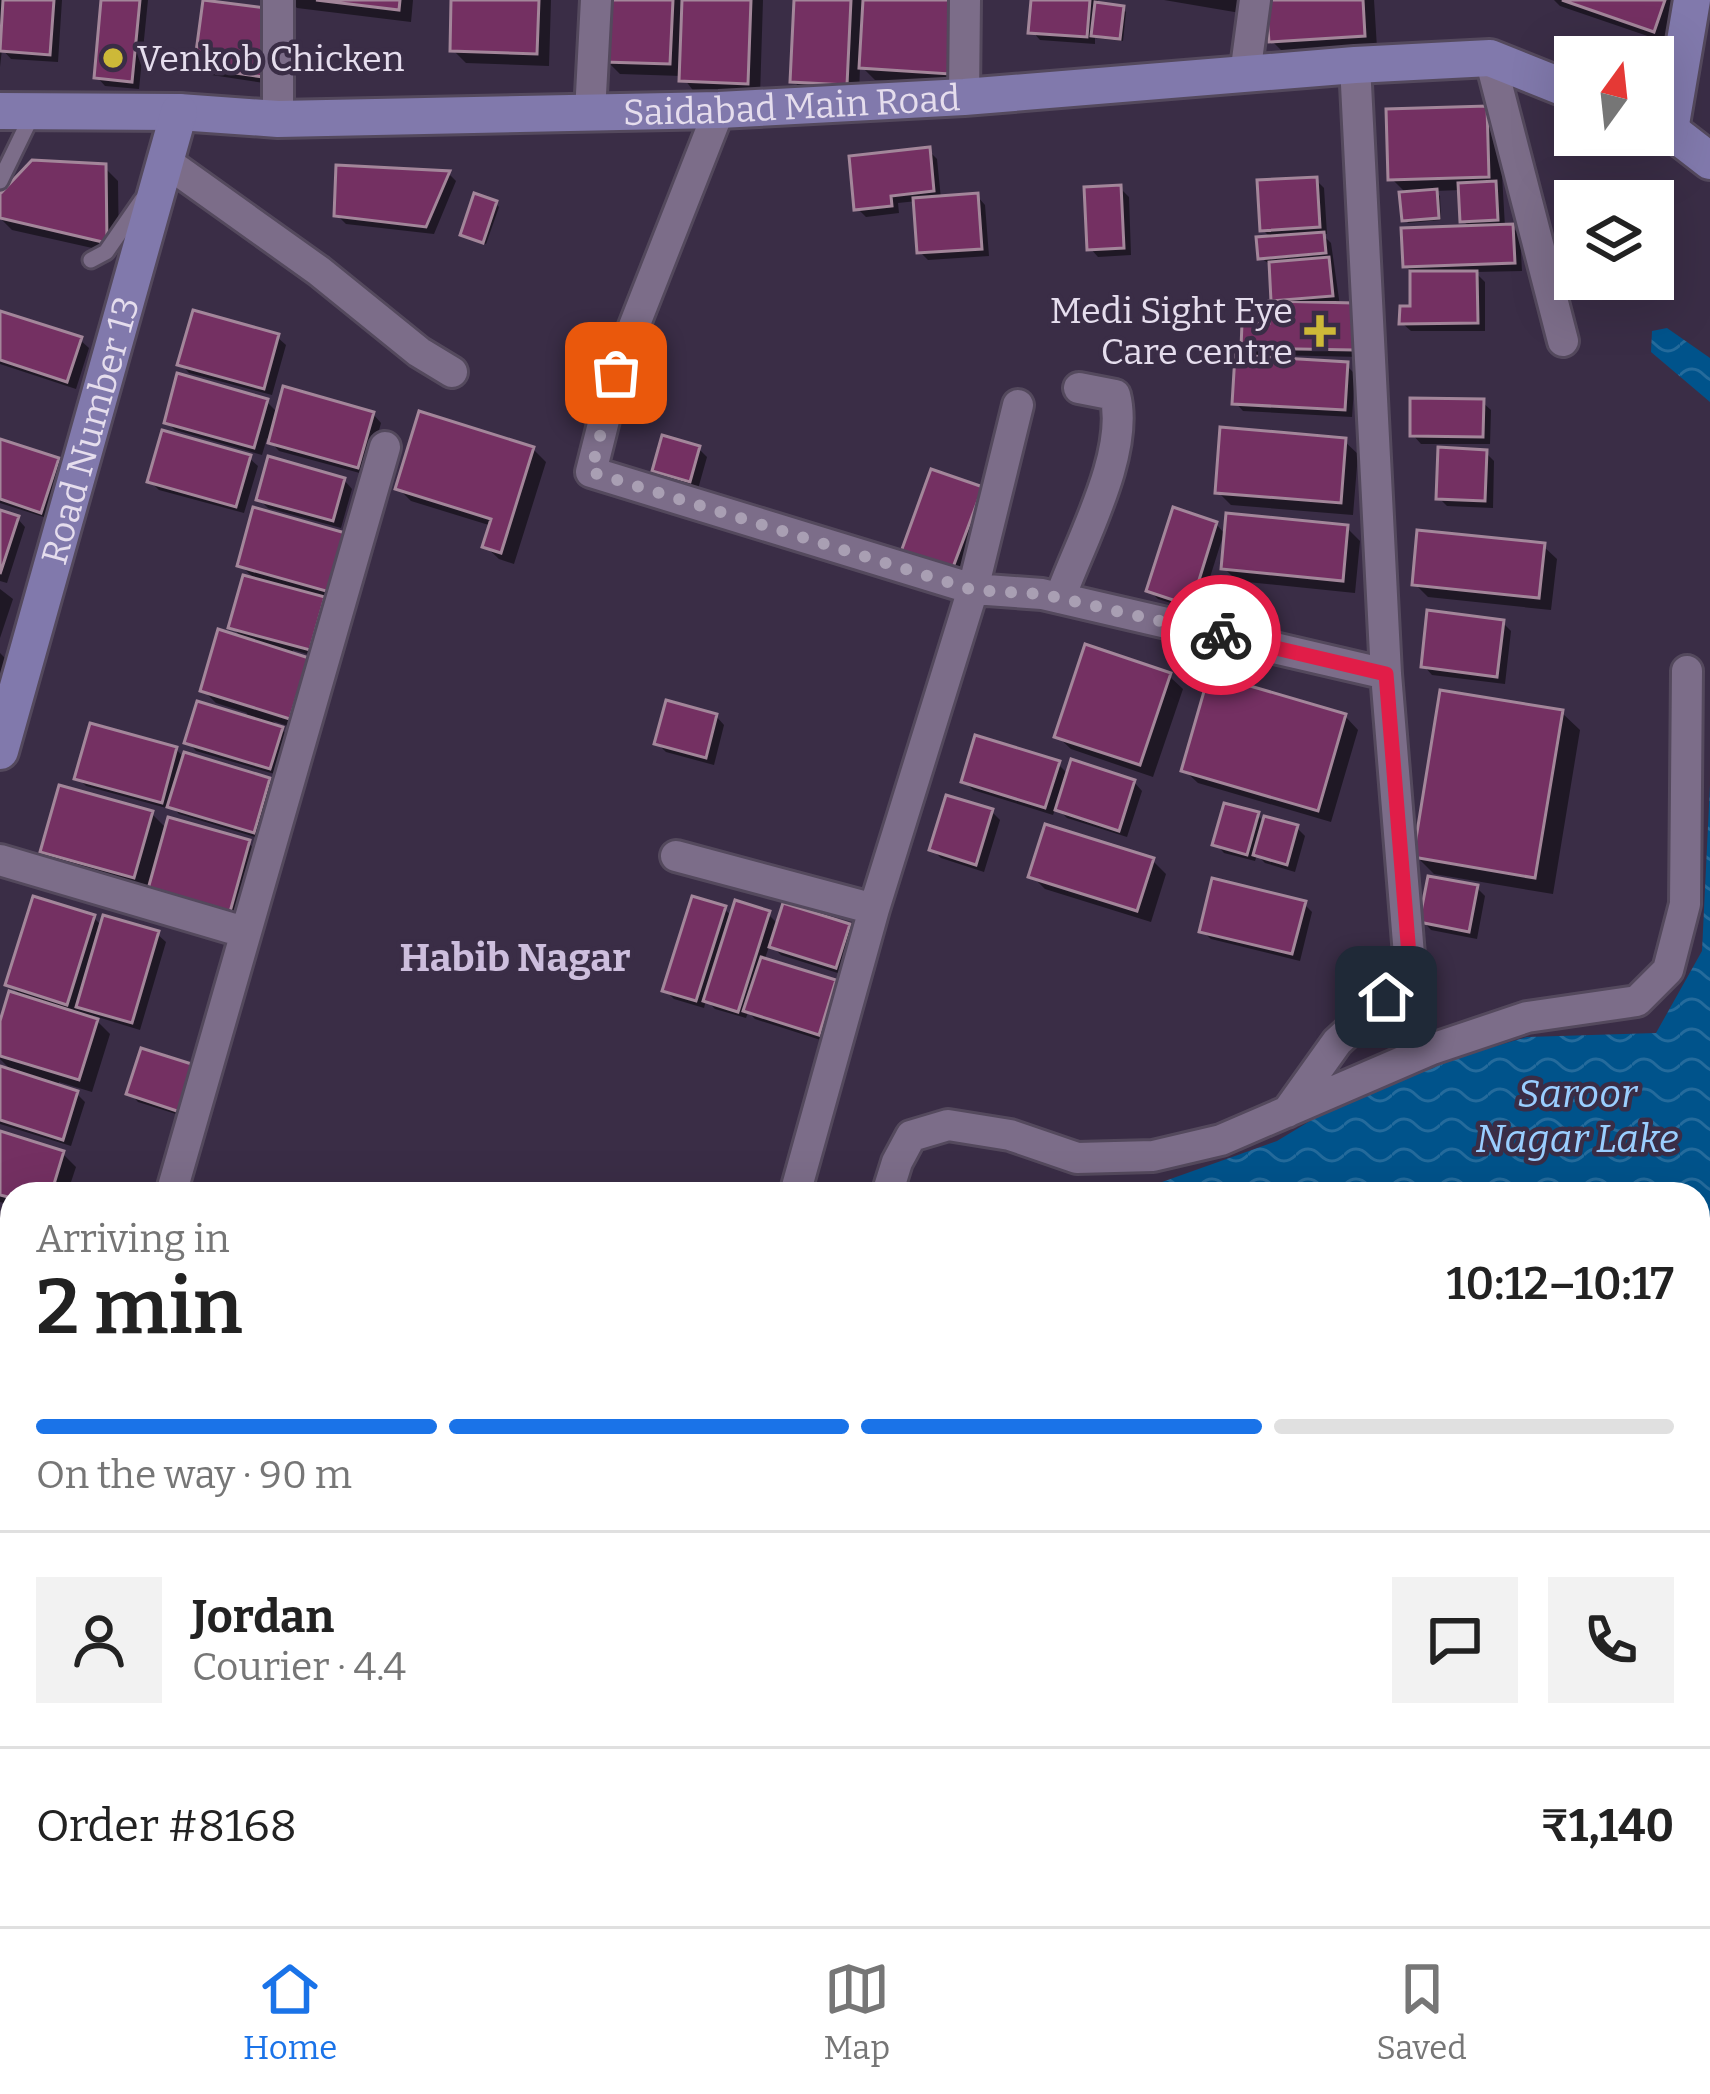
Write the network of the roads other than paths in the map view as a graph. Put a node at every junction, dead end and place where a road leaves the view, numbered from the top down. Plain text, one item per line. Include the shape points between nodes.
1 (278, 0) edge
2 (596, 0) edge
3 (965, 0) edge
4 (1255, 0) edge
5 (1692, 0) edge
6 (1490, 58) junction
7 (1355, 65) junction
8 (1245, 75) junction
9 (1696, 79) edge
10 (1554, 84) edge
11 (964, 97) junction
12 (1674, 109) edge
13 (719, 110) junction
14 (17, 111) edge
15 (178, 112) junction
16 (590, 113) junction
17 (278, 119) junction
18 (1674, 135) edge
19 (1710, 161) edge
20 (163, 166) junction
21 (0, 181) edge
22 (91, 260) dead end
23 (1563, 341) dead end
24 (452, 373) dead end
25 (1079, 388) dead end
26 (1018, 405) dead end
27 (385, 447) dead end
28 (973, 590) junction
29 (1060, 598) junction
30 (1687, 670) dead end
31 (1386, 674) junction
32 (1, 744) edge
33 (676, 856) dead end
34 (0, 860) edge
35 (874, 909) junction
36 (244, 932) junction
37 (1287, 1112) junction
38 (174, 1182) edge
39 (798, 1182) edge
40 (891, 1182) edge

1 - 17 street
2 - 16 street
3 - 11 street
4 - 8 street
5 - 9 main road
6 - 7 main road, Saidabad Main Road
6 - 10 main road, Saidabad Main Road
6 - 23 street
7 - 8 main road, Saidabad Main Road
7 - 31 street
8 - 11 main road, Saidabad Main Road
9 - 12 main road
11 - 13 main road, Saidabad Main Road
13 - 16 main road, Saidabad Main Road
13 - 28 street via 616,373 591,472
14 - 15 main road, Saidabad Main Road
14 - 21 lane
15 - 17 main road, Saidabad Main Road
15 - 20 main road, Road Number 13
16 - 17 main road, Saidabad Main Road
18 - 19 main road
20 - 22 lane via 106,252
20 - 24 street
20 - 32 main road, Road Number 13
25 - 29 street via 1115,394 1113,457
26 - 28 street
27 - 36 street
28 - 29 street
28 - 35 street
29 - 31 street
30 - 37 street via 1685,904 1668,970 1637,1001 1527,1017
31 - 37 street via 1409,955 1386,997 1337,1042
33 - 35 street
34 - 36 street
35 - 39 street
36 - 38 street
37 - 40 street via 1221,1140 1153,1156 1077,1158 948,1125 910,1136

